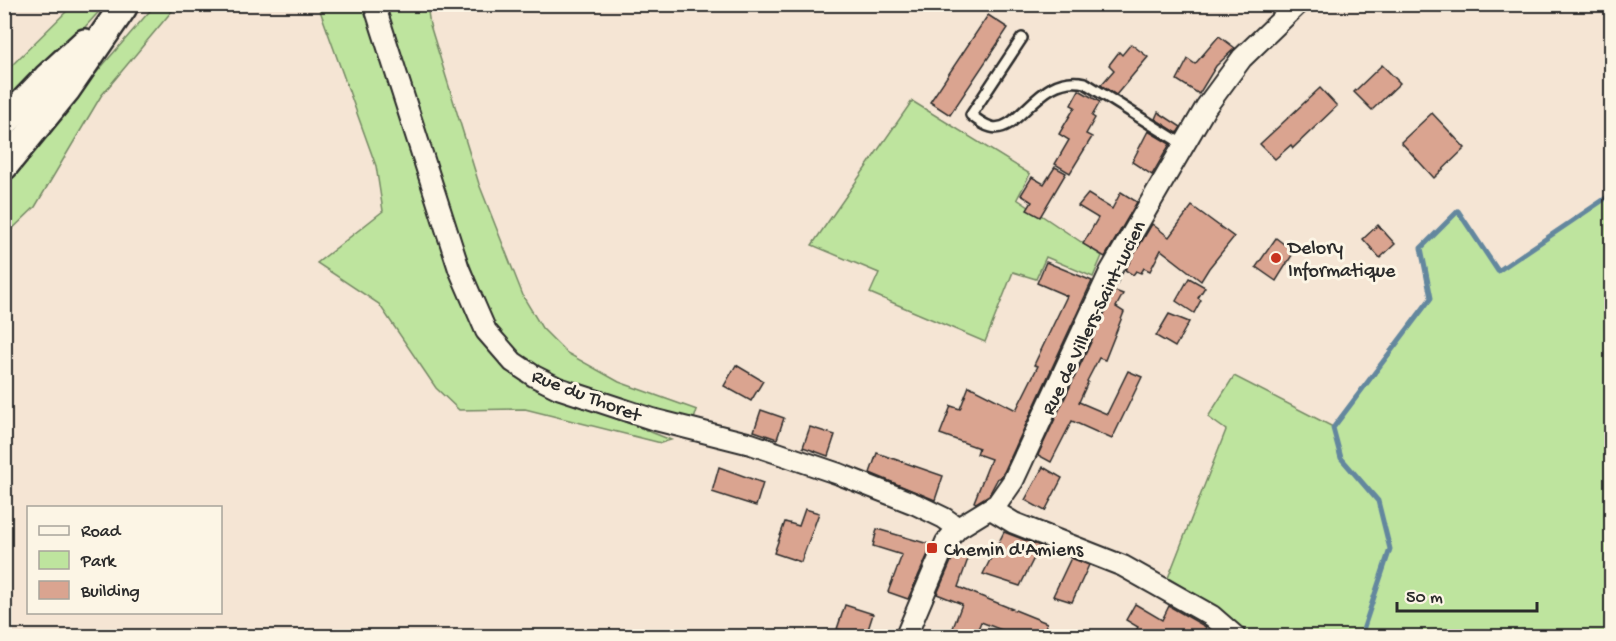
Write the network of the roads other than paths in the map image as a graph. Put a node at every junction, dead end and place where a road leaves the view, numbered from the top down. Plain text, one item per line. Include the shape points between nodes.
1 (374, 4) edge
2 (1298, 4) edge
3 (124, 6) edge
4 (1022, 38) dead end
5 (4, 123) edge
6 (4, 142) edge
7 (1184, 145) junction
8 (4, 166) edge
9 (992, 509) junction
10 (958, 528) junction
11 (906, 636) edge
12 (1235, 636) edge

1 - 10 street, Rue du Thoret via 463,278 486,331 513,362 558,388 839,474 915,504
2 - 7 street, Rue de Villers-Saint-Lucien via 1234,68
3 - 5 main road
3 - 6 main road
3 - 8 main road via 62,95
4 - 7 lane via 971,115 982,123 993,128 1006,126 1048,90 1073,80 1085,83
7 - 9 street, Rue de Villers-Saint-Lucien via 1119,254 1013,481
9 - 10 street, Rue de Villers-Saint-Lucien
9 - 12 street via 1014,523 1123,566 1212,616
10 - 11 street, Rue de Villers-Saint-Lucien via 940,554

